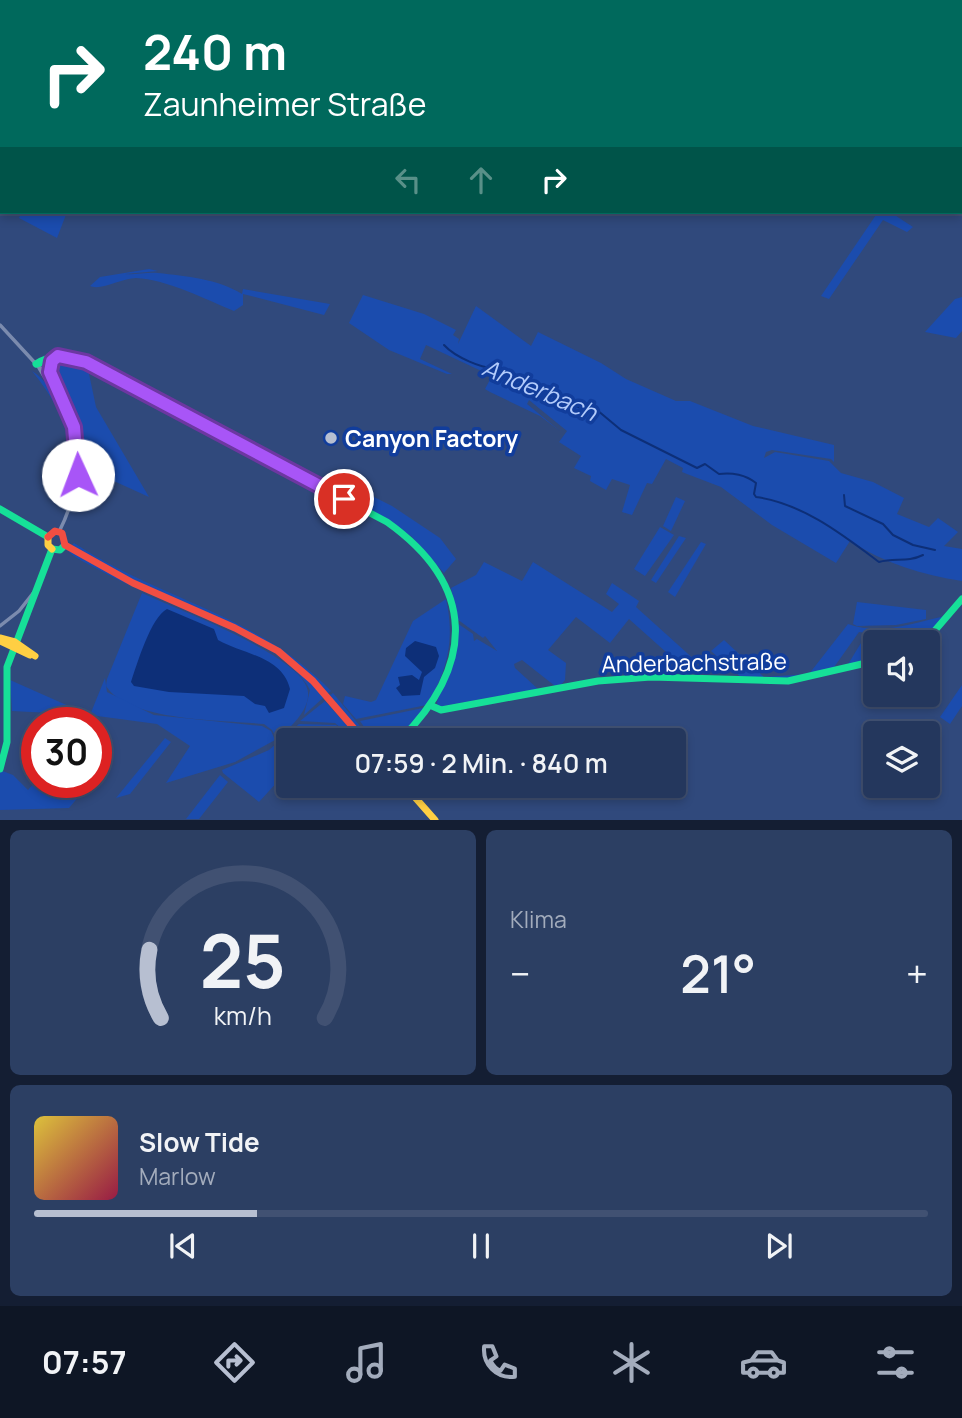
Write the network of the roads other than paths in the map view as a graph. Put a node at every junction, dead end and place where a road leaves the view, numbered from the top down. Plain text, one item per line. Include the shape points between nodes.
1 (0, 326) edge
2 (57, 357) junction
3 (37, 365) junction
4 (51, 379) junction
5 (71, 502) junction
6 (0, 509) edge
7 (59, 532) junction
8 (48, 537) junction
9 (65, 545) junction
10 (52, 549) junction
11 (37, 588) junction
12 (962, 599) edge
13 (0, 626) edge
14 (935, 630) edge
15 (0, 639) edge
16 (14, 645) junction
17 (863, 664) edge
18 (432, 706) junction
19 (354, 728) edge
20 (411, 728) edge
21 (0, 769) edge
22 (416, 798) edge
23 (435, 820) edge

1 - 3 street
2 - 3 main road
2 - 4 street via 50,368
2 - 18 main road via 71,356 91,365 388,523 416,543 443,577 454,615 452,664
3 - 4 street
3 - 5 street via 61,401 72,433
4 - 5 street via 69,414 78,447 78,475
5 - 7 street
6 - 8 main road
7 - 8 main road
7 - 9 main road
8 - 10 main road
9 - 10 main road
9 - 19 main road via 278,652 313,681
10 - 11 main road
11 - 13 street
11 - 16 main road
12 - 14 main road
15 - 16 main road
16 - 21 main road via 4,679 9,741
17 - 18 main road, Anderbachstraße via 789,681 614,679 441,710
18 - 20 main road
22 - 23 main road

